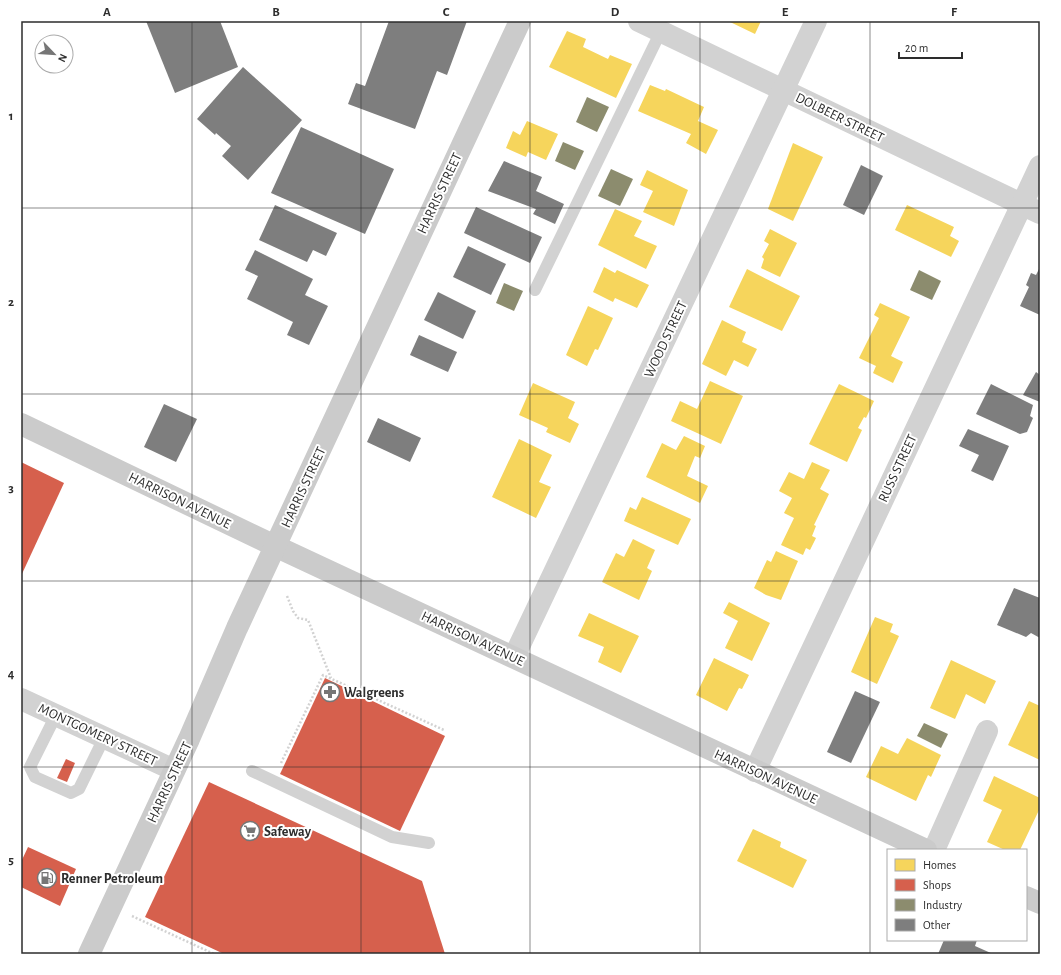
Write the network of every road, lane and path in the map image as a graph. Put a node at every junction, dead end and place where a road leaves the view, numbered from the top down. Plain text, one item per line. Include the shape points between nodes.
1 (520, 21) edge
2 (640, 21) edge
3 (816, 21) edge
4 (661, 31) junction
5 (783, 90) junction
6 (1040, 166) edge
7 (1031, 208) edge
8 (535, 290) dead end
9 (21, 424) edge
10 (275, 546) junction
11 (287, 596) dead end
12 (514, 657) junction
13 (331, 679) junction
14 (21, 699) edge
15 (56, 715) junction
16 (444, 730) dead end
17 (987, 731) dead end
18 (104, 738) junction
19 (281, 763) dead end
20 (174, 770) junction
21 (754, 770) junction
22 (252, 771) dead end
23 (429, 843) dead end
24 (924, 849) edge
25 (934, 849) edge
26 (132, 916) dead end
27 (90, 954) edge
28 (214, 954) edge

1 - 10 main road, HARRIS STREET
2 - 4 street, DOLBEER STREET
3 - 5 street, WOOD STREET
4 - 5 street, DOLBEER STREET
4 - 8 lane
5 - 7 street, DOLBEER STREET
5 - 12 street, WOOD STREET
6 - 7 street, RUSS STREET
7 - 21 street, RUSS STREET
9 - 10 main road, HARRISON AVENUE
10 - 12 main road, HARRISON AVENUE
10 - 20 main road, HARRIS STREET
11 - 13 path via 298,618 308,620
12 - 21 main road, HARRISON AVENUE
13 - 16 path
13 - 19 path via 323,675
14 - 15 street, MONTGOMERY STREET
15 - 18 street, MONTGOMERY STREET
15 - 18 lane via 30,767 35,777 71,793 79,789
17 - 25 street
18 - 20 street, MONTGOMERY STREET
20 - 27 main road, HARRIS STREET
21 - 24 main road, HARRISON AVENUE
22 - 23 lane via 392,837
26 - 28 path

